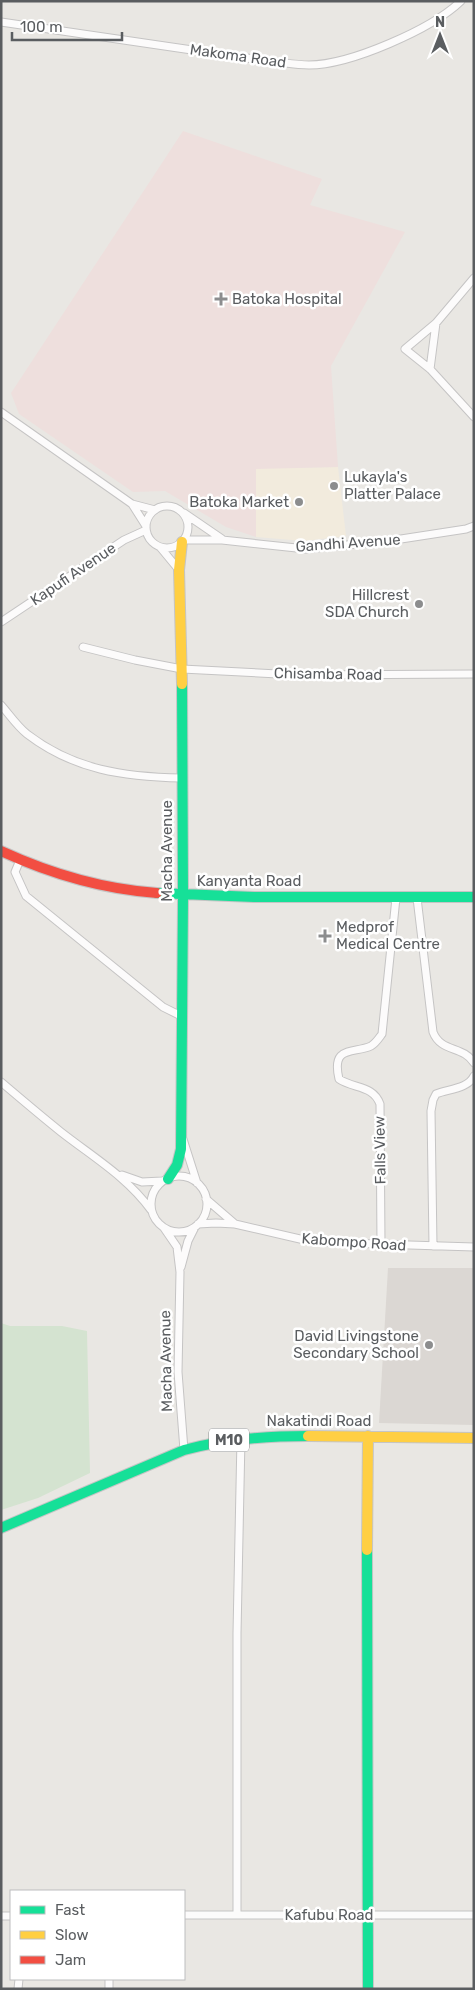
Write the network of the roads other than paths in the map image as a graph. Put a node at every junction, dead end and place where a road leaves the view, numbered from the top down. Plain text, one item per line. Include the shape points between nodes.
1 (462, 1) edge
2 (1, 22) edge
3 (474, 278) edge
4 (436, 323) junction
5 (430, 369) junction
6 (1, 412) edge
7 (474, 416) edge
8 (132, 504) junction
9 (155, 510) junction
10 (180, 511) junction
11 (474, 526) edge
12 (146, 528) junction
13 (222, 540) junction
14 (183, 541) junction
15 (160, 547) junction
16 (179, 570) junction
17 (1, 622) edge
18 (83, 647) dead end
19 (182, 668) junction
20 (474, 674) edge
21 (1, 705) edge
22 (182, 778) junction
23 (1, 851) edge
24 (20, 860) junction
25 (183, 896) junction
26 (474, 897) edge
27 (396, 898) junction
28 (417, 898) junction
29 (183, 1017) junction
30 (474, 1063) edge
31 (474, 1076) edge
32 (1, 1082) edge
33 (181, 1132) junction
34 (119, 1174) junction
35 (165, 1180) junction
36 (197, 1183) junction
37 (206, 1199) junction
38 (151, 1210) junction
39 (235, 1224) junction
40 (197, 1226) junction
41 (164, 1228) junction
42 (381, 1245) junction
43 (433, 1246) junction
44 (474, 1247) edge
45 (180, 1272) junction
46 (368, 1436) junction
47 (241, 1438) junction
48 (474, 1438) edge
49 (184, 1450) junction
50 (1, 1528) edge
51 (237, 1914) junction
52 (185, 1915) edge
53 (368, 1915) junction
54 (474, 1915) edge
55 (368, 1989) edge

1 - 2 street, Makoma Road via 435,22 403,37 337,62 310,65
3 - 4 street
4 - 5 street
4 - 5 street via 405,349
5 - 7 street
6 - 8 street
8 - 9 street
8 - 12 street
9 - 10 street via 168,506
9 - 12 street via 147,520
10 - 13 street, Gandhi Avenue
10 - 14 street via 187,522
11 - 13 street, Gandhi Avenue via 388,541 306,549
12 - 15 street via 148,538
12 - 17 street, Kapufi Avenue
13 - 14 street, Gandhi Avenue
14 - 15 street via 168,548
14 - 16 main road, Macha Avenue
15 - 16 street
16 - 19 main road, Macha Avenue
18 - 19 street, Chisamba Road
19 - 20 street, Chisamba Road via 297,675
19 - 22 main road, Macha Avenue
21 - 22 street via 26,733 70,760 100,771 142,778
22 - 25 main road, Macha Avenue
23 - 24 main road, Kanyanta Road
24 - 25 main road, Kanyanta Road via 48,873 101,887
24 - 29 street via 15,872 26,896 163,1007
25 - 27 main road, Kanyanta Road
25 - 29 main road, Macha Avenue
26 - 28 main road, Kanyanta Road
27 - 28 main road, Kanyanta Road
27 - 42 street, Falls View via 382,1034 371,1046 342,1054 338,1073 344,1082 377,1095 380,1104
28 - 30 street via 432,1032 442,1045 463,1052
29 - 33 main road, Macha Avenue
31 - 43 street via 464,1085 436,1094 433,1100
32 - 34 street
33 - 35 main road, Macha Avenue via 177,1165
33 - 36 street, Macha Avenue
34 - 35 street via 142,1182
34 - 38 street
35 - 36 street via 180,1176
35 - 38 street via 151,1196
36 - 37 street
37 - 39 street, Kabompo Road
37 - 40 street via 207,1208
38 - 41 street
39 - 40 street, Kabompo Road
39 - 42 street, Kabompo Road via 313,1242
40 - 41 street via 182,1232
40 - 45 street, Macha Avenue via 188,1241
41 - 45 street, Macha Avenue via 177,1248
42 - 43 street, Kabompo Road
43 - 44 street, Kabompo Road
45 - 49 street, Macha Avenue via 178,1372
46 - 47 main road, Nakatindi Road / M10
46 - 48 main road, Nakatindi Road / M10
46 - 53 main road
47 - 49 main road, Nakatindi Road / M10
47 - 51 street
49 - 50 main road, Nakatindi Road / M10
51 - 52 street, Kafubu Road
51 - 53 street, Kafubu Road
53 - 54 street, Kafubu Road
53 - 55 main road

